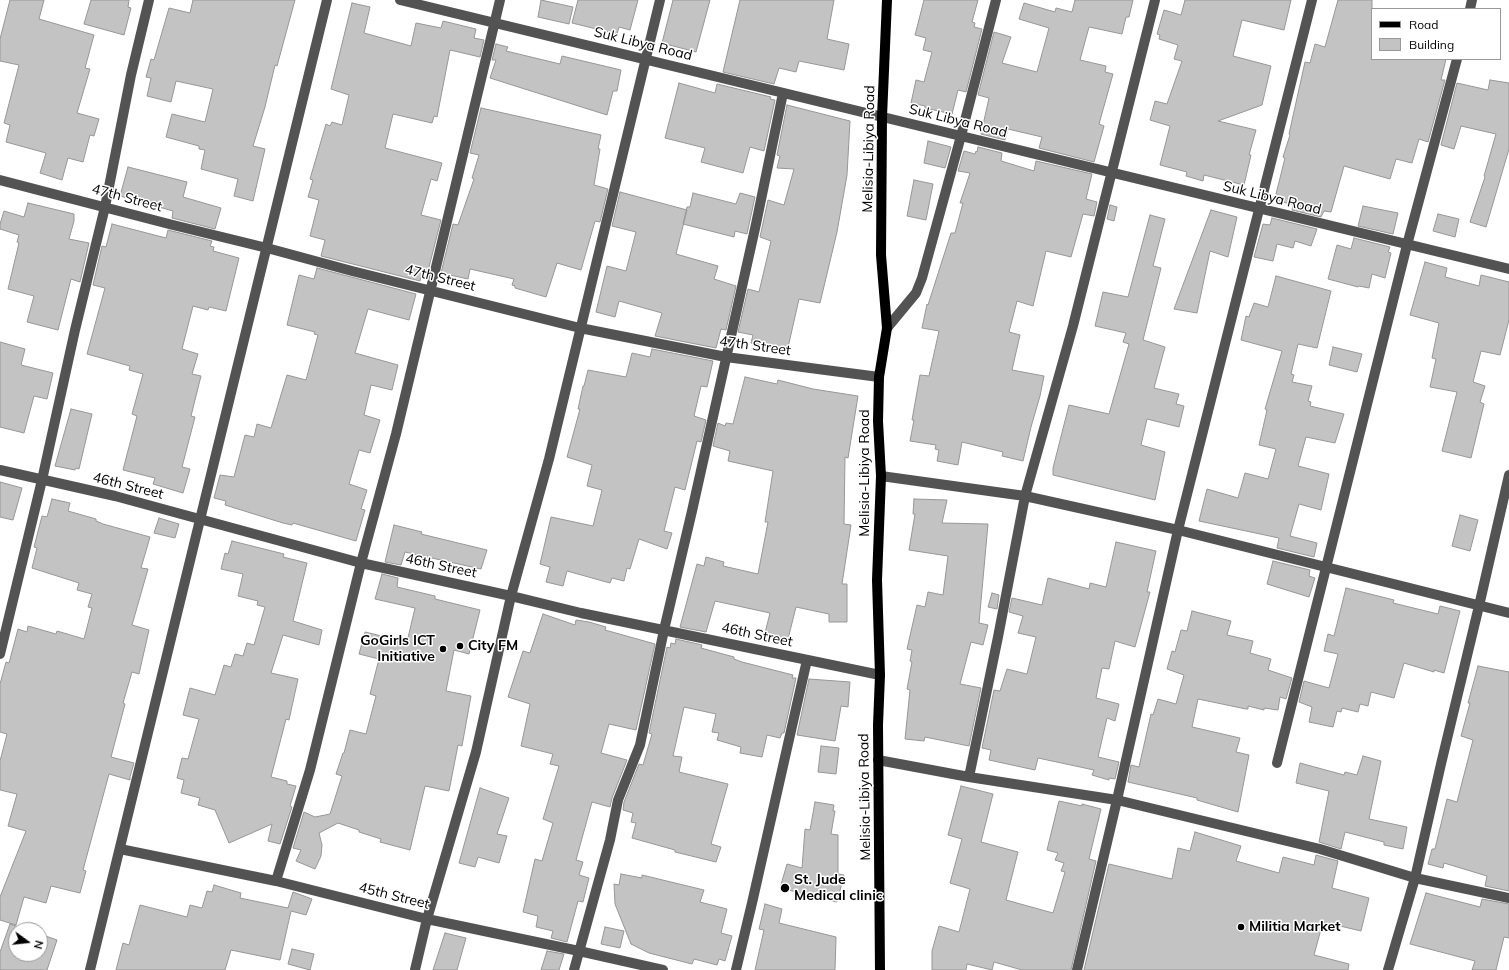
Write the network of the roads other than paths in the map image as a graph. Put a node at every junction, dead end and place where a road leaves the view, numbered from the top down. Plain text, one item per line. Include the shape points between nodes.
1 (149, 0) edge
2 (327, 0) edge
3 (400, 0) edge
4 (500, 0) edge
5 (660, 0) edge
6 (887, 0) edge
7 (996, 0) edge
8 (1155, 0) edge
9 (1312, 0) edge
10 (495, 23) junction
11 (645, 59) junction
12 (1457, 60) edge
13 (783, 93) junction
14 (882, 117) junction
15 (962, 136) junction
16 (1112, 173) junction
17 (0, 180) edge
18 (105, 206) junction
19 (1259, 209) junction
20 (1408, 245) junction
21 (267, 248) junction
22 (1509, 269) edge
23 (431, 290) junction
24 (580, 328) junction
25 (887, 328) junction
26 (726, 357) junction
27 (879, 377) junction
28 (0, 470) edge
29 (1509, 475) edge
30 (881, 476) junction
31 (42, 480) junction
32 (1025, 496) junction
33 (200, 519) junction
34 (1178, 530) junction
35 (361, 563) junction
36 (1326, 567) junction
37 (511, 596) junction
38 (1479, 606) junction
39 (1509, 613) edge
40 (664, 630) junction
41 (0, 654) edge
42 (806, 660) junction
43 (880, 675) junction
44 (878, 760) junction
45 (1277, 763) dead end
46 (969, 777) junction
47 (1117, 800) junction
48 (120, 849) junction
49 (1415, 878) junction
50 (276, 881) junction
51 (1509, 898) edge
52 (427, 919) junction
53 (579, 951) junction
54 (90, 970) edge
55 (416, 970) edge
56 (574, 970) edge
57 (663, 970) edge
58 (736, 970) edge
59 (880, 970) edge
60 (1077, 970) edge
61 (1388, 970) edge

1 - 18 street
2 - 21 street
3 - 10 street, Suk Libya Road
4 - 10 street
5 - 11 street
6 - 14 main road, Melisia-Libiya Road
7 - 15 street
8 - 16 street
9 - 19 street
10 - 11 street, Suk Libya Road
10 - 23 street
11 - 13 street, Suk Libya Road
11 - 24 street
12 - 20 street
13 - 14 street, Suk Libya Road
13 - 26 street
14 - 15 street, Suk Libya Road
14 - 25 main road, Melisia-Libiya Road via 881,255
15 - 16 street, Suk Libya Road
15 - 25 street via 916,294
16 - 19 street, Suk Libya Road
16 - 32 street via 1073,326
17 - 18 street, 47th Street
18 - 21 street, 47th Street
18 - 31 street
19 - 20 street, Suk Libya Road
19 - 34 street
20 - 22 street, Suk Libya Road
20 - 36 street
21 - 23 street, 47th Street
21 - 33 street
23 - 24 street, 47th Street
23 - 35 street
24 - 26 street, 47th Street
24 - 37 street via 549,459
25 - 27 main road, Melisia-Libiya Road
26 - 27 street, 47th Street
26 - 40 street
27 - 30 main road, Melisia-Libiya Road
28 - 31 street, 46th Street
29 - 38 street
30 - 32 street
30 - 43 main road, Melisia-Libiya Road via 877,580
31 - 33 street, 46th Street
31 - 41 street
32 - 34 street
32 - 46 street
33 - 35 street, 46th Street
33 - 48 street
34 - 36 street
34 - 47 street
35 - 37 street, 46th Street
35 - 50 street via 310,770
36 - 38 street
36 - 45 street
37 - 40 street, 46th Street
37 - 52 street via 476,752
38 - 39 street
38 - 49 street
40 - 42 street, 46th Street
40 - 53 street via 640,745 618,800 610,840
42 - 43 street, 46th Street
42 - 58 street
43 - 44 main road, Melisia-Libiya Road
44 - 46 street
44 - 59 main road, Melisia-Libiya Road
46 - 47 street
47 - 49 street via 1320,848
47 - 60 street
48 - 50 street, 45th Street
48 - 54 street
49 - 51 street
49 - 61 street
50 - 52 street, 45th Street
52 - 53 street, 45th Street
52 - 55 street
53 - 56 street
53 - 57 street, 45th Street

